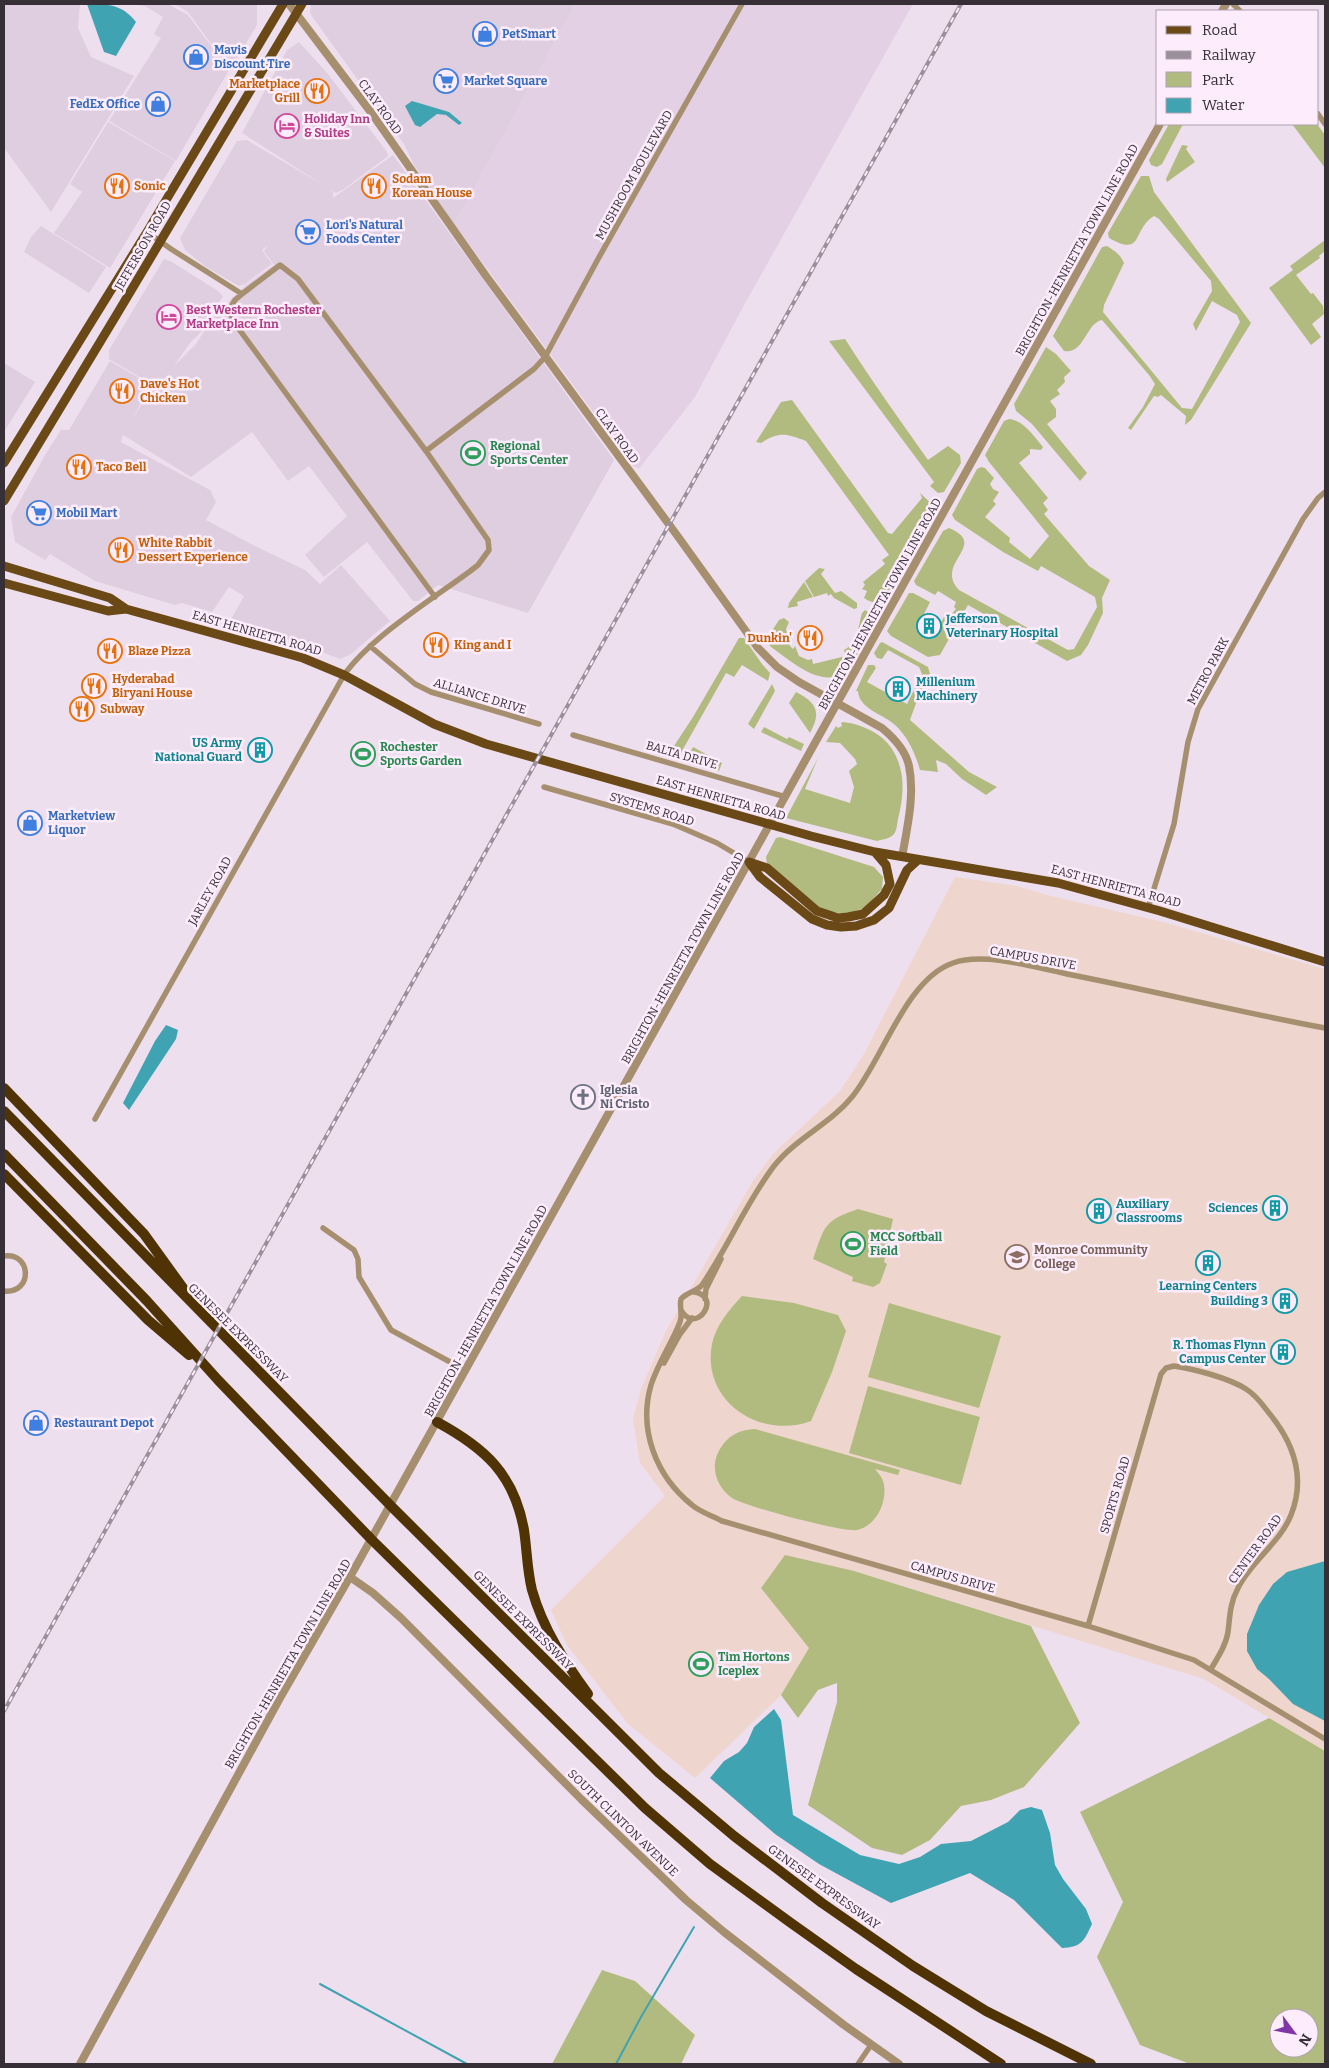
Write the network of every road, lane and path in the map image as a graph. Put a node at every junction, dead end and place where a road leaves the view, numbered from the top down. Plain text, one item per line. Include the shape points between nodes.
1 (283, 4) edge
2 (289, 4) edge
3 (302, 4) edge
4 (742, 4) edge
5 (296, 14) junction
6 (1159, 125) edge
7 (147, 232) junction
8 (160, 241) junction
9 (242, 294) junction
10 (545, 357) junction
11 (426, 451) junction
12 (4, 463) edge
13 (1325, 492) edge
14 (4, 500) edge
15 (4, 566) edge
16 (4, 583) edge
17 (435, 597) junction
18 (126, 609) junction
19 (370, 646) junction
20 (344, 675) junction
21 (838, 704) junction
22 (539, 724) dead end
23 (573, 735) dead end
24 (544, 788) dead end
25 (786, 796) junction
26 (875, 852) junction
27 (902, 857) junction
28 (918, 860) junction
29 (749, 862) junction
30 (1148, 908) junction
31 (1325, 962) edge
32 (1325, 1028) edge
33 (4, 1088) edge
34 (4, 1111) edge
35 (95, 1119) dead end
36 (4, 1154) edge
37 (4, 1174) edge
38 (323, 1228) dead end
39 (726, 1247) junction
40 (4, 1256) edge
41 (4, 1291) edge
42 (691, 1292) junction
43 (705, 1299) junction
44 (681, 1310) junction
45 (692, 1318) junction
46 (206, 1319) junction
47 (465, 1370) junction
48 (1164, 1370) joint
49 (218, 1380) junction
50 (652, 1384) junction
51 (437, 1422) junction
52 (350, 1577) junction
53 (1088, 1626) junction
54 (1211, 1669) junction
55 (610, 1723) junction
56 (1325, 1739) edge
57 (871, 2045) junction
58 (80, 2064) edge
59 (858, 2064) edge
60 (899, 2064) edge
61 (1001, 2064) edge
62 (1091, 2064) edge

1 - 7 main road, JEFFERSON ROAD
2 - 5 street, CLAY ROAD
3 - 5 main road, JEFFERSON ROAD
4 - 10 street, MUSHROOM BOULEVARD
5 - 8 main road, JEFFERSON ROAD
5 - 10 street, CLAY ROAD via 370,111
6 - 21 street, BRIGHTON-HENRIETTA TOWN LINE ROAD
7 - 8 street
7 - 12 main road, JEFFERSON ROAD
8 - 9 street
8 - 14 main road, JEFFERSON ROAD
9 - 11 street via 280,265 298,279
9 - 17 street via 230,310 233,321
10 - 11 street, MUSHROOM BOULEVARD via 534,369
10 - 21 street, CLAY ROAD via 758,648 777,667
11 - 17 street via 488,540 489,550 478,565
13 - 30 street, METRO PARK via 1303,519 1198,709 1188,742 1174,824
15 - 18 main road, EAST HENRIETTA ROAD via 110,598
16 - 18 main road, EAST HENRIETTA ROAD via 108,611
17 - 19 street
18 - 20 main road, EAST HENRIETTA ROAD via 271,648
19 - 20 street
19 - 22 street, ALLIANCE DRIVE via 416,684 431,692
20 - 26 main road, EAST HENRIETTA ROAD via 434,724 486,744
20 - 35 street, JARLEY ROAD
21 - 25 street, BRIGHTON-HENRIETTA TOWN LINE ROAD
21 - 27 street, CLAY ROAD via 882,728 906,756 911,791
23 - 25 street, BALTA DRIVE
24 - 29 street, SYSTEMS ROAD via 672,824 718,843
25 - 29 street, BRIGHTON-HENRIETTA TOWN LINE ROAD
26 - 27 main road, EAST HENRIETTA ROAD
26 - 29 main road via 886,865 890,884 884,895 864,914 838,918 817,911 767,868
27 - 28 main road, EAST HENRIETTA ROAD
28 - 29 main road via 907,870 889,908 874,920 841,927 812,919 760,877
28 - 30 main road, EAST HENRIETTA ROAD via 1032,877
29 - 47 street, BRIGHTON-HENRIETTA TOWN LINE ROAD
30 - 31 main road, EAST HENRIETTA ROAD
32 - 39 street, CAMPUS DRIVE via 1024,965 971,959 953,962 931,974 910,1000 852,1098 776,1164 753,1197
33 - 46 highway via 144,1234
34 - 46 highway, GENESEE EXPRESSWAY
36 - 49 highway via 147,1300
37 - 49 highway via 148,1320
38 - 47 street via 354,1250 360,1277 391,1330
39 - 42 street, CAMPUS DRIVE via 702,1285
39 - 43 street, CAMPUS DRIVE via 706,1289
40 - 41 street via 19,1260 26,1275 17,1289
42 - 43 street via 700,1293
42 - 44 street via 682,1299
43 - 45 street via 704,1313
44 - 45 street
44 - 50 street, CAMPUS DRIVE via 680,1321
45 - 50 street, CAMPUS DRIVE
46 - 55 highway, GENESEE EXPRESSWAY
47 - 51 street, BRIGHTON-HENRIETTA TOWN LINE ROAD
48 - 53 street, SPORTS ROAD
48 - 54 street, CENTER ROAD via 1174,1366 1186,1369 1237,1384 1254,1394 1282,1430 1297,1465 1298,1485 1292,1514 1238,1586 1224,1646
49 - 61 highway via 372,1540 652,1814 710,1864 791,1923
50 - 53 street, CAMPUS DRIVE via 646,1408 649,1439 658,1464 673,1487 693,1506 722,1521
51 - 52 street, BRIGHTON-HENRIETTA TOWN LINE ROAD
51 - 55 highway via 480,1449 505,1476 519,1508 527,1571 546,1626 570,1669
52 - 57 street, SOUTH CLINTON AVENUE via 373,1593 412,1629 580,1799 686,1900
52 - 58 street, BRIGHTON-HENRIETTA TOWN LINE ROAD via 280,1698
53 - 54 street, CAMPUS DRIVE via 1194,1660
54 - 56 street, CAMPUS DRIVE
55 - 62 highway, GENESEE EXPRESSWAY via 666,1779 822,1904 986,2011
57 - 59 street
57 - 60 street, SOUTH CLINTON AVENUE

